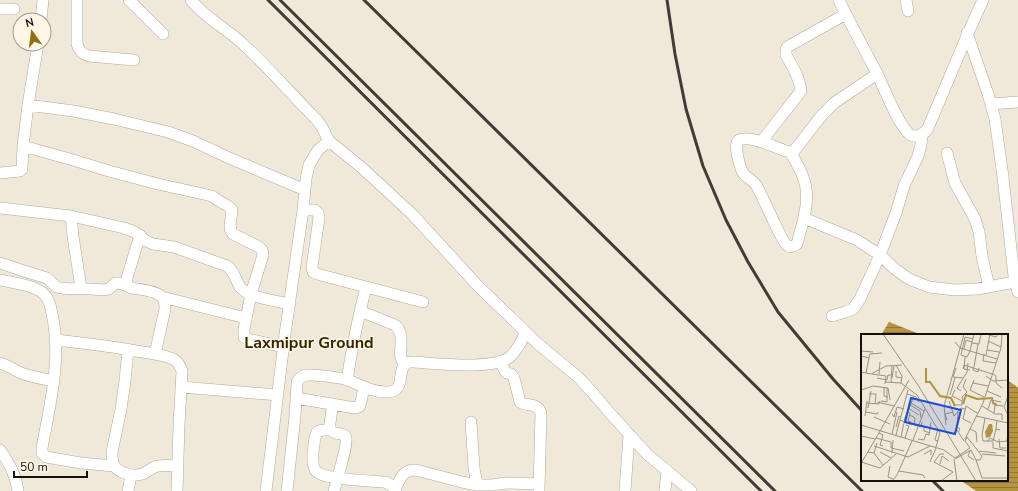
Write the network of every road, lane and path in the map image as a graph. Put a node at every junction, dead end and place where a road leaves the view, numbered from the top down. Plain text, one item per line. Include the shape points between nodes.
1 (43, 0) edge
2 (77, 0) edge
3 (129, 0) edge
4 (191, 0) edge
5 (839, 0) edge
6 (983, 0) edge
7 (0, 9) edge
8 (14, 10) dead end
9 (42, 12) edge
10 (846, 14) junction
11 (967, 33) junction
12 (163, 34) dead end
13 (37, 52) edge
14 (134, 60) dead end
15 (878, 74) junction
16 (1018, 102) edge
17 (991, 104) junction
18 (28, 105) junction
19 (922, 135) junction
20 (329, 141) junction
21 (761, 142) junction
22 (23, 146) junction
23 (790, 152) junction
24 (947, 153) dead end
25 (0, 173) edge
26 (305, 190) junction
27 (0, 208) edge
28 (303, 210) junction
29 (71, 216) junction
30 (804, 218) junction
31 (140, 235) junction
32 (880, 255) junction
33 (0, 259) edge
34 (0, 263) edge
35 (1016, 281) edge
36 (0, 283) edge
37 (128, 286) junction
38 (366, 287) junction
39 (989, 287) junction
40 (81, 288) junction
41 (251, 294) junction
42 (162, 296) junction
43 (423, 302) dead end
44 (290, 304) junction
45 (360, 311) junction
46 (832, 316) dead end
47 (246, 318) junction
48 (526, 332) junction
49 (56, 340) junction
50 (284, 348) junction
51 (128, 349) junction
52 (155, 354) junction
53 (500, 361) junction
54 (0, 363) edge
55 (406, 364) junction
56 (347, 380) junction
57 (54, 381) junction
58 (181, 387) junction
59 (364, 387) junction
60 (278, 394) junction
61 (296, 398) junction
62 (333, 404) junction
63 (471, 422) dead end
64 (331, 430) junction
65 (630, 435) junction
66 (0, 450) edge
67 (114, 466) junction
68 (177, 466) junction
69 (667, 470) junction
70 (131, 475) junction
71 (337, 478) junction
72 (477, 485) junction
73 (539, 488) edge
74 (396, 490) edge
75 (18, 491) edge
76 (128, 491) edge
77 (177, 491) edge
78 (266, 491) edge
79 (287, 491) edge
80 (334, 491) edge
81 (625, 491) edge
82 (665, 491) edge
83 (691, 491) edge

1 - 9 street
2 - 14 street via 79,50 88,56
3 - 12 street
4 - 20 street via 239,40 267,68 316,119
5 - 10 street
6 - 11 street
7 - 8 street
10 - 15 street
10 - 21 street via 787,47 786,55 801,85 801,91
11 - 17 street
11 - 19 street via 947,86 927,130
13 - 18 street
15 - 19 street via 902,125 910,134
15 - 23 street via 834,103 794,151
16 - 17 street
17 - 35 street via 999,146
18 - 22 street
18 - 26 street via 114,119 168,132
19 - 32 street via 918,156 904,186
20 - 26 street via 318,150 309,165
20 - 48 street via 412,214 478,286
21 - 23 street
21 - 30 street via 746,138 736,143 740,167 744,175 756,184 781,236 790,247 797,244
22 - 25 street via 22,169
22 - 41 street via 158,184 212,196 228,206 232,210 231,232 262,250 263,255
23 - 30 street via 804,178 807,190
24 - 39 street via 955,183 977,225
26 - 28 street
27 - 29 street
28 - 38 street via 315,210 319,218 313,272
28 - 44 street
29 - 31 street via 124,228
29 - 40 street
30 - 32 street via 857,240
31 - 37 street via 126,282
31 - 41 street via 146,242 174,247 230,268 242,289
32 - 39 street via 908,279 929,287 955,290
32 - 46 street via 853,309
33 - 34 street
34 - 36 street
34 - 40 street via 48,278 57,288
35 - 39 street
36 - 49 street via 35,288 45,295 53,316
37 - 40 street via 115,283 107,290
37 - 42 street
38 - 43 street
38 - 45 street
41 - 44 street
41 - 47 street
42 - 47 street
42 - 52 street via 165,309
44 - 50 street
45 - 55 street via 399,328 402,340 401,359
45 - 56 street
47 - 50 street via 244,337
48 - 53 street via 510,357
48 - 65 street via 578,377
49 - 51 street
49 - 57 street
50 - 60 street
51 - 52 street
51 - 67 street via 121,409 112,452
52 - 58 street via 178,362 182,371
53 - 55 street via 460,365 413,362
53 - 73 street via 504,371 514,378 520,402 536,406 541,413
54 - 57 street via 30,376
55 - 59 street via 402,368 398,388 393,391 384,392
56 - 59 street
56 - 61 street via 304,375 297,383
57 - 67 street via 42,453 46,457 57,459
58 - 60 street
58 - 68 street
59 - 62 street via 359,406 355,408
60 - 78 street
61 - 62 street
61 - 79 street
62 - 64 street
63 - 72 street
64 - 71 street via 343,434 346,440
64 - 71 street via 317,432 313,464 316,471 323,476
65 - 69 street via 647,454
65 - 81 street
66 - 75 street via 11,467
67 - 70 street
68 - 70 street via 160,465 146,473
68 - 77 street
69 - 82 street
69 - 83 street
70 - 76 street
71 - 74 street via 385,482
71 - 80 street
72 - 73 street via 505,483
72 - 74 street via 410,470 402,476

